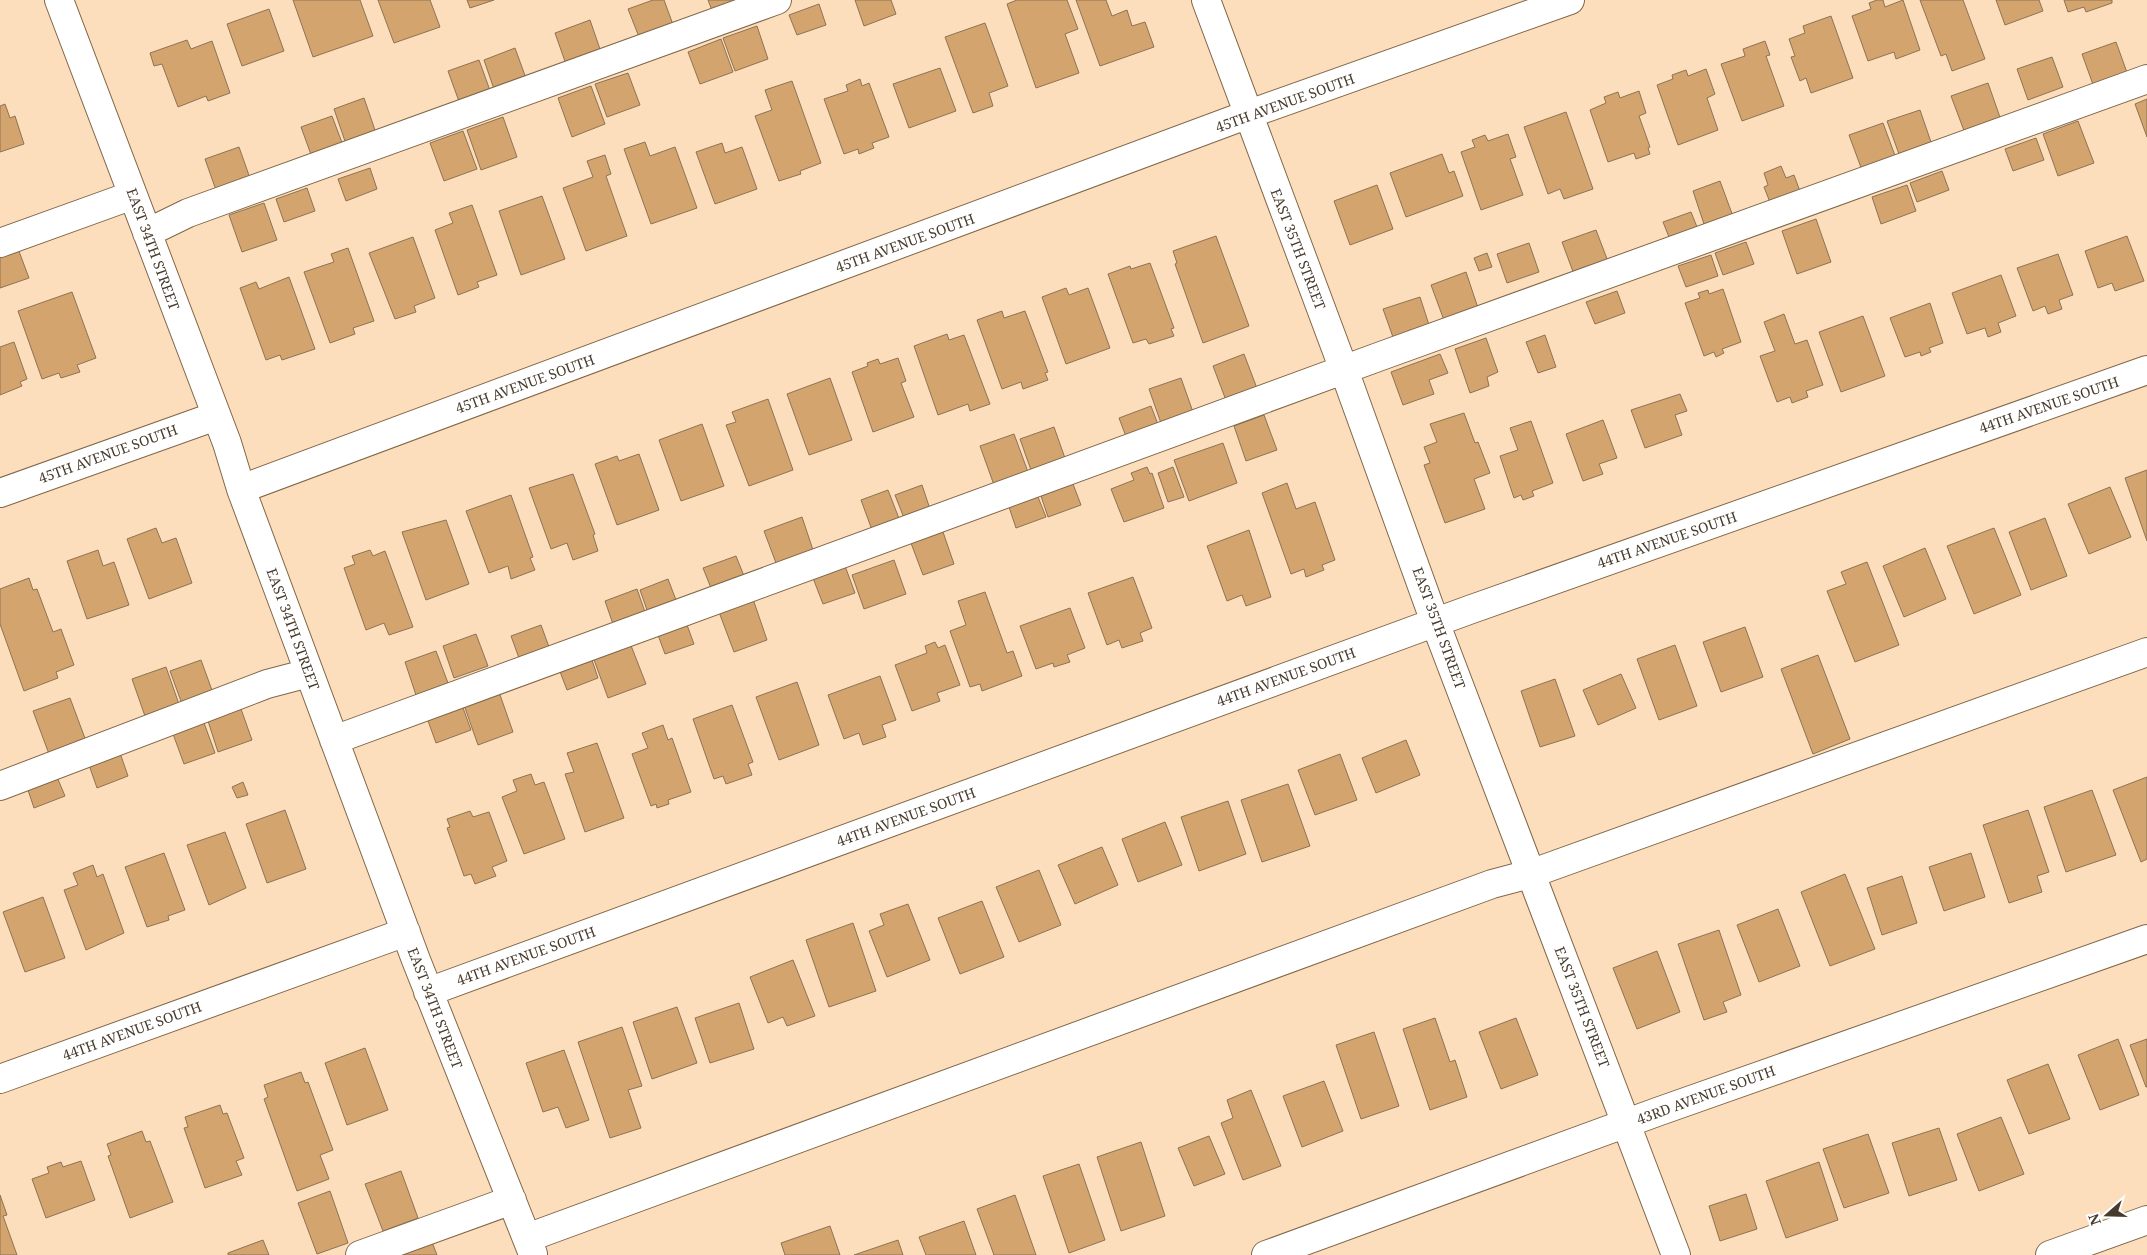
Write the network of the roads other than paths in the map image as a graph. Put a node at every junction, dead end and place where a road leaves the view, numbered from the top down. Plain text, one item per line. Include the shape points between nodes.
1 (60, 0) edge
2 (777, 0) edge
3 (1206, 0) edge
4 (1570, 0) edge
5 (2147, 79) edge
6 (1249, 114) junction
7 (133, 195) junction
8 (147, 233) junction
9 (0, 243) edge
10 (1344, 370) junction
11 (2147, 370) edge
12 (216, 416) junction
13 (241, 489) junction
14 (0, 493) edge
15 (1435, 622) junction
16 (2147, 652) edge
17 (309, 673) junction
18 (334, 740) junction
19 (0, 786) edge
20 (1530, 874) junction
21 (406, 932) junction
22 (2147, 939) edge
23 (428, 992) junction
24 (0, 1079) edge
25 (1627, 1124) junction
26 (512, 1200) junction
27 (2147, 1220) edge
28 (530, 1246) edge
29 (360, 1255) edge
30 (1266, 1255) edge
31 (1676, 1255) edge
32 (2050, 1255) edge

1 - 7 street, EAST 34TH STREET
2 - 8 street via 188,213
3 - 6 street, EAST 35TH STREET
4 - 6 street, 45TH AVENUE SOUTH
5 - 10 street
6 - 10 street, EAST 35TH STREET
6 - 13 street, 45TH AVENUE SOUTH
7 - 8 street, EAST 34TH STREET
7 - 9 street
8 - 12 street, EAST 34TH STREET
10 - 15 street, EAST 35TH STREET
10 - 18 street
11 - 15 street, 44TH AVENUE SOUTH
12 - 13 street, EAST 34TH STREET
12 - 14 street, 45TH AVENUE SOUTH
13 - 17 street, EAST 34TH STREET
15 - 20 street, EAST 35TH STREET
15 - 23 street, 44TH AVENUE SOUTH
16 - 20 street
17 - 18 street, EAST 34TH STREET
17 - 19 street via 267,684
18 - 21 street, EAST 34TH STREET
20 - 25 street, EAST 35TH STREET
20 - 28 street via 1464,894
21 - 23 street, EAST 34TH STREET
21 - 24 street, 44TH AVENUE SOUTH
22 - 25 street, 43RD AVENUE SOUTH
23 - 26 street, EAST 34TH STREET
25 - 30 street, 43RD AVENUE SOUTH
25 - 31 street, EAST 35TH STREET
26 - 28 street, EAST 34TH STREET
26 - 29 street
27 - 32 street

